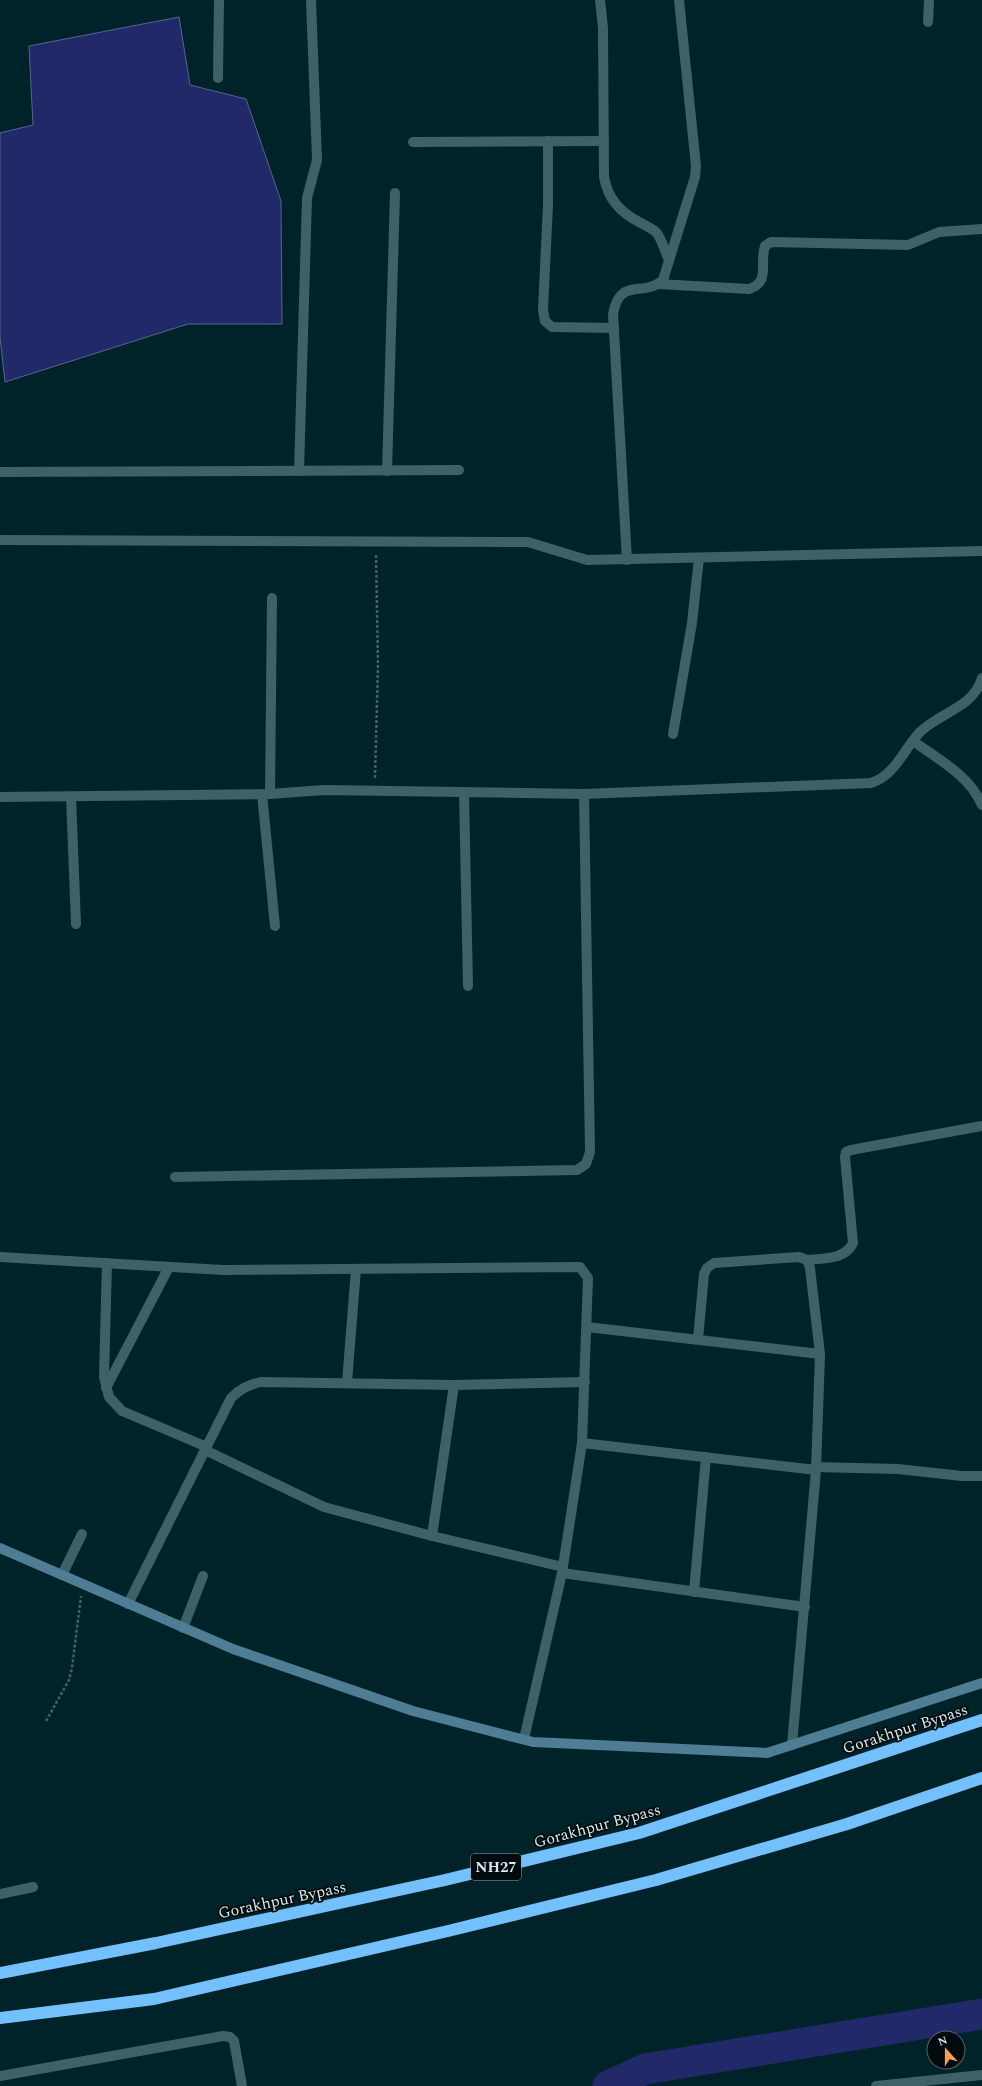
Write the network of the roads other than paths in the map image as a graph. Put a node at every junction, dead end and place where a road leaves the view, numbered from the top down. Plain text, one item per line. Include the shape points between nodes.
1 (219, 0) edge
2 (311, 0) edge
3 (600, 0) edge
4 (679, 0) edge
5 (929, 0) edge
6 (928, 22) dead end
7 (218, 78) dead end
8 (604, 140) junction
9 (548, 141) junction
10 (413, 142) dead end
11 (395, 193) dead end
12 (982, 229) edge
13 (669, 260) junction
14 (658, 284) junction
15 (614, 328) junction
16 (459, 470) dead end
17 (299, 471) junction
18 (387, 471) junction
19 (0, 472) edge
20 (0, 540) edge
21 (982, 551) edge
22 (699, 558) junction
23 (627, 560) junction
24 (272, 598) dead end
25 (982, 678) edge
26 (673, 734) dead end
27 (913, 741) junction
28 (464, 792) junction
29 (266, 794) junction
30 (584, 794) junction
31 (0, 797) edge
32 (71, 797) junction
33 (982, 805) edge
34 (76, 924) dead end
35 (275, 926) dead end
36 (468, 986) dead end
37 (982, 1126) edge
38 (174, 1177) dead end
39 (0, 1257) edge
40 (807, 1260) junction
41 (107, 1263) junction
42 (169, 1267) junction
43 (356, 1269) junction
44 (587, 1327) junction
45 (698, 1339) junction
46 (820, 1354) junction
47 (347, 1382) junction
48 (585, 1382) junction
49 (454, 1385) junction
50 (106, 1388) junction
51 (582, 1443) junction
52 (206, 1449) junction
53 (706, 1457) junction
54 (816, 1468) junction
55 (982, 1476) edge
56 (82, 1534) dead end
57 (432, 1536) junction
58 (0, 1548) edge
59 (562, 1570) junction
60 (62, 1575) junction
61 (203, 1576) dead end
62 (694, 1592) junction
63 (128, 1604) junction
64 (805, 1607) junction
65 (183, 1628) junction
66 (982, 1683) edge
67 (982, 1720) edge
68 (524, 1739) junction
69 (792, 1745) junction
70 (982, 1778) edge
71 (33, 1887) dead end
72 (0, 1894) edge
73 (0, 1973) edge
74 (0, 2018) edge
75 (982, 2075) edge
76 (0, 2076) edge
77 (242, 2086) edge
78 (876, 2086) edge

1 - 7 street
2 - 17 street via 317,160 307,198
3 - 8 street via 603,28
4 - 13 street via 696,166 695,177
5 - 6 street
8 - 9 street
8 - 13 street via 606,189 612,200 628,216 654,230
9 - 10 street
9 - 15 street via 543,310 545,321 552,327
11 - 18 street
12 - 14 street via 939,232 908,245 771,242 763,251 762,280 757,287 749,289
13 - 14 street via 663,280
14 - 15 street via 622,293 615,302
15 - 23 street
16 - 18 street
17 - 18 street
17 - 19 street
20 - 23 street via 528,542 587,560
21 - 22 street
22 - 23 street
22 - 26 street via 692,623
24 - 29 street
25 - 27 street via 973,696 926,727
27 - 30 street via 890,772 881,780 871,783
27 - 33 street via 962,776 976,791
28 - 29 street via 324,790
28 - 30 street
28 - 36 street
29 - 32 street
29 - 35 street
30 - 38 street via 590,1152 586,1164 577,1170
31 - 32 street
32 - 34 street
37 - 40 street via 846,1152 853,1243 850,1251 842,1255
39 - 41 street
40 - 45 street via 799,1257 714,1263 707,1268 704,1274
40 - 46 street
41 - 42 street
41 - 50 street via 104,1345
42 - 43 street via 223,1270
42 - 50 street
43 - 44 street via 580,1267 588,1278
43 - 47 street
44 - 45 street
44 - 48 street
45 - 46 street
46 - 54 street
47 - 49 street
47 - 52 street via 248,1384 231,1398
48 - 49 street
48 - 51 street
49 - 57 street
50 - 52 street via 109,1397 122,1410
51 - 53 street
51 - 59 street
52 - 57 street via 324,1507
52 - 63 street
53 - 54 street
53 - 62 street
54 - 55 street via 898,1469
54 - 64 street
56 - 60 street
57 - 59 street
58 - 60 main road
59 - 62 street
59 - 68 street
60 - 63 main road
61 - 65 street
62 - 64 street
63 - 65 main road
64 - 69 street
65 - 68 main road via 233,1649 413,1711
66 - 69 main road
67 - 73 highway, Gorakhpur Bypass / NH27 via 640,1833 422,1885 156,1943
68 - 69 main road via 533,1742 767,1753
70 - 74 highway via 847,1824 656,1880 448,1932 154,1999
71 - 72 street
75 - 78 street
76 - 77 street via 223,2036 234,2041

